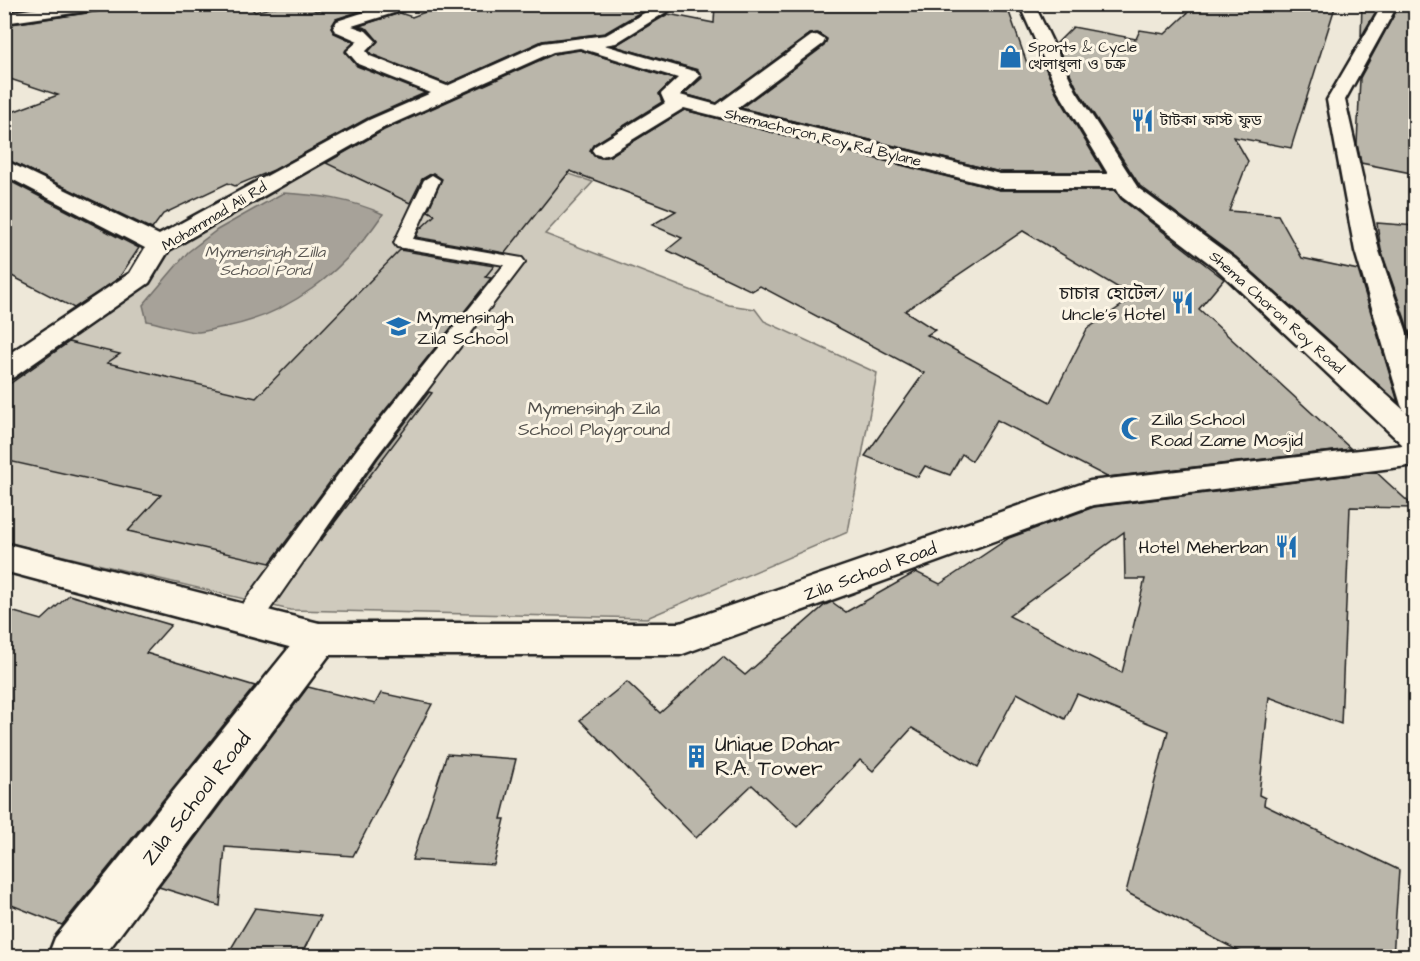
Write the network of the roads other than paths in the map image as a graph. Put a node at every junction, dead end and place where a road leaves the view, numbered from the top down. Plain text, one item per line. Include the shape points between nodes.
1 (101, 4) edge
2 (408, 4) edge
3 (672, 4) edge
4 (1026, 4) edge
5 (1391, 4) edge
6 (4, 18) edge
7 (817, 40) dead end
8 (580, 43) junction
9 (446, 92) junction
10 (680, 102) junction
11 (720, 112) junction
12 (602, 150) dead end
13 (4, 165) edge
14 (432, 180) dead end
15 (1123, 181) junction
16 (159, 245) junction
17 (4, 371) edge
18 (1416, 405) edge
19 (1416, 439) edge
20 (1416, 454) edge
21 (4, 557) edge
22 (247, 620) junction
23 (319, 639) junction
24 (73, 957) edge

1 - 6 street
2 - 9 street via 343,24 342,28 368,41 356,51 364,60
3 - 8 street, Mohammad Ali Rd via 610,39
4 - 15 street, Shema Choron Roy Road via 1067,91
5 - 18 street via 1336,100 1367,250
7 - 11 street
8 - 9 street, Mohammad Ali Rd via 549,47
8 - 10 street via 691,76 670,94 670,99
9 - 16 street, Mohammad Ali Rd via 376,124
10 - 11 street, Shemachoron Roy Rd Bylane
10 - 12 street
11 - 15 street, Shemachoron Roy Rd Bylane via 1000,181
13 - 16 street
14 - 22 lane via 403,243 516,262 368,451
15 - 19 street, Shema Choron Roy Road via 1130,192 1226,264
16 - 17 street, Mohammad Ali Rd via 140,278
20 - 23 street, Zila School Road via 1090,493 680,639
21 - 22 street, Zila School Road
22 - 23 street, Zila School Road
23 - 24 street, Zila School Road

